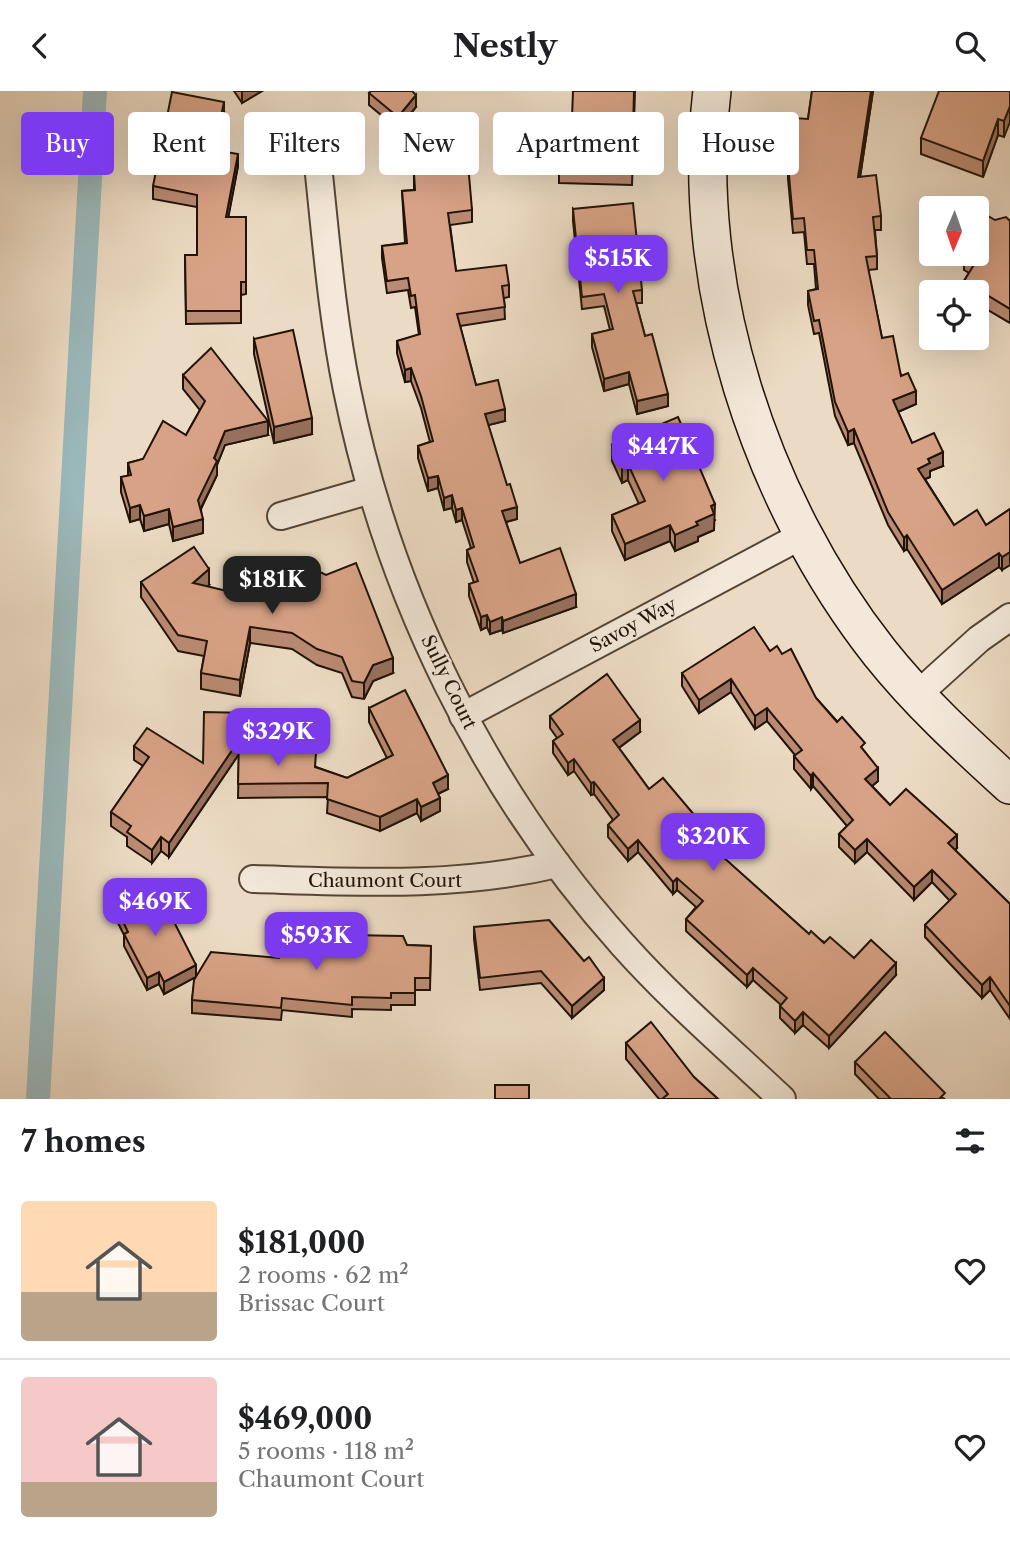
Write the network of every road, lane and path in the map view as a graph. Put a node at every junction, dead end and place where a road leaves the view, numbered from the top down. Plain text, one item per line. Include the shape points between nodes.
1 (712, 91) edge
2 (319, 175) edge
3 (372, 490) junction
4 (281, 516) dead end
5 (803, 535) junction
6 (1010, 617) edge
7 (916, 695) junction
8 (463, 716) junction
9 (1010, 785) edge
10 (557, 864) junction
11 (253, 879) dead end
12 (782, 1099) edge

1 - 5 street via 712,225 730,338 752,418
2 - 3 street, Sully Court via 347,390
3 - 4 street
3 - 8 street, Sully Court via 397,568
5 - 7 street via 879,652
5 - 8 street, Savoy Way
6 - 7 street
7 - 9 street
8 - 10 street, Sully Court
10 - 11 street, Chaumont Court via 408,884
10 - 12 street, Sully Court via 622,944 679,1004

